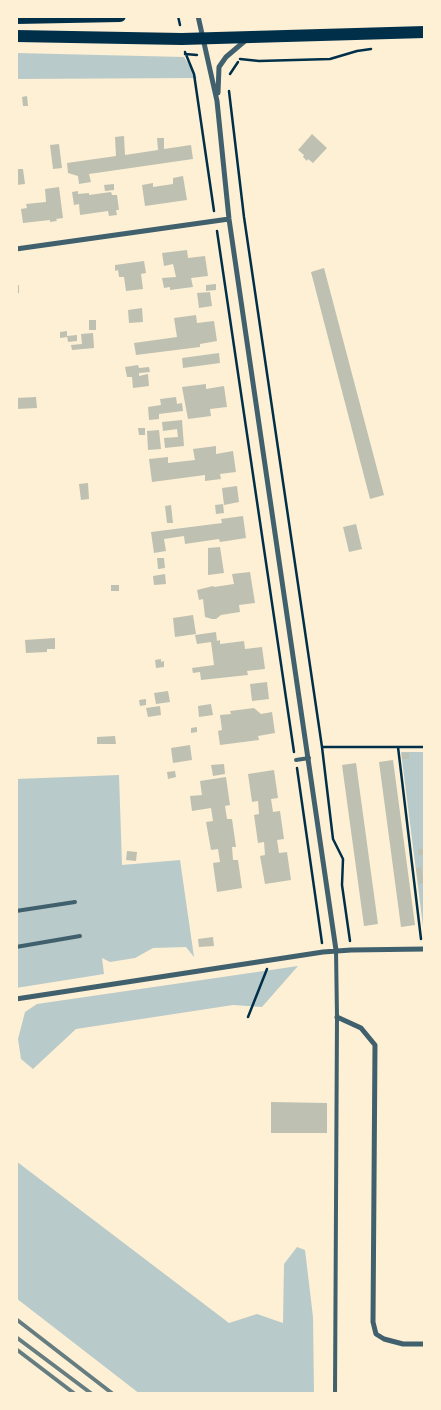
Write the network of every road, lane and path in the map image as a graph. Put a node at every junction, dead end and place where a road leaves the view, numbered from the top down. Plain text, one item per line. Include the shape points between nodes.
1 (120, 16) edge
2 (178, 16) edge
3 (198, 16) edge
4 (16, 18) edge
5 (425, 32) edge
6 (16, 36) edge
7 (204, 38) junction
8 (247, 38) junction
9 (182, 39) junction
10 (240, 59) dead end
11 (229, 78) dead end
12 (228, 84) dead end
13 (217, 101) junction
14 (229, 219) junction
15 (215, 221) junction
16 (16, 249) edge
17 (322, 747) junction
18 (398, 747) junction
19 (425, 747) edge
20 (309, 758) junction
21 (296, 760) junction
22 (75, 902) dead end
23 (16, 911) edge
24 (80, 936) dead end
25 (16, 947) edge
26 (424, 949) edge
27 (336, 950) junction
28 (351, 950) junction
29 (323, 952) junction
30 (272, 959) junction
31 (16, 999) edge
32 (248, 1017) dead end
33 (337, 1017) junction
34 (425, 1344) edge
35 (335, 1394) edge

1 - 4 main road
2 - 9 path
3 - 7 street
5 - 8 main road
6 - 9 main road
7 - 8 main road
7 - 9 main road
7 - 13 street
8 - 13 street via 219,67
9 - 15 path via 194,74
10 - 11 path via 230,71
12 - 17 path via 244,217
13 - 14 street
14 - 15 street
14 - 20 street
15 - 16 street
15 - 21 path
17 - 18 path
17 - 28 path via 333,839 343,859 342,885
18 - 19 path
18 - 26 path
20 - 21 lane
20 - 27 street
21 - 29 path
22 - 23 lane
24 - 25 lane
26 - 28 street
27 - 28 street
27 - 29 street
27 - 33 lane
29 - 30 street
30 - 31 street
30 - 32 path
33 - 34 street via 361,1028 375,1045 372,1322 376,1334 384,1339 403,1344
33 - 35 lane

